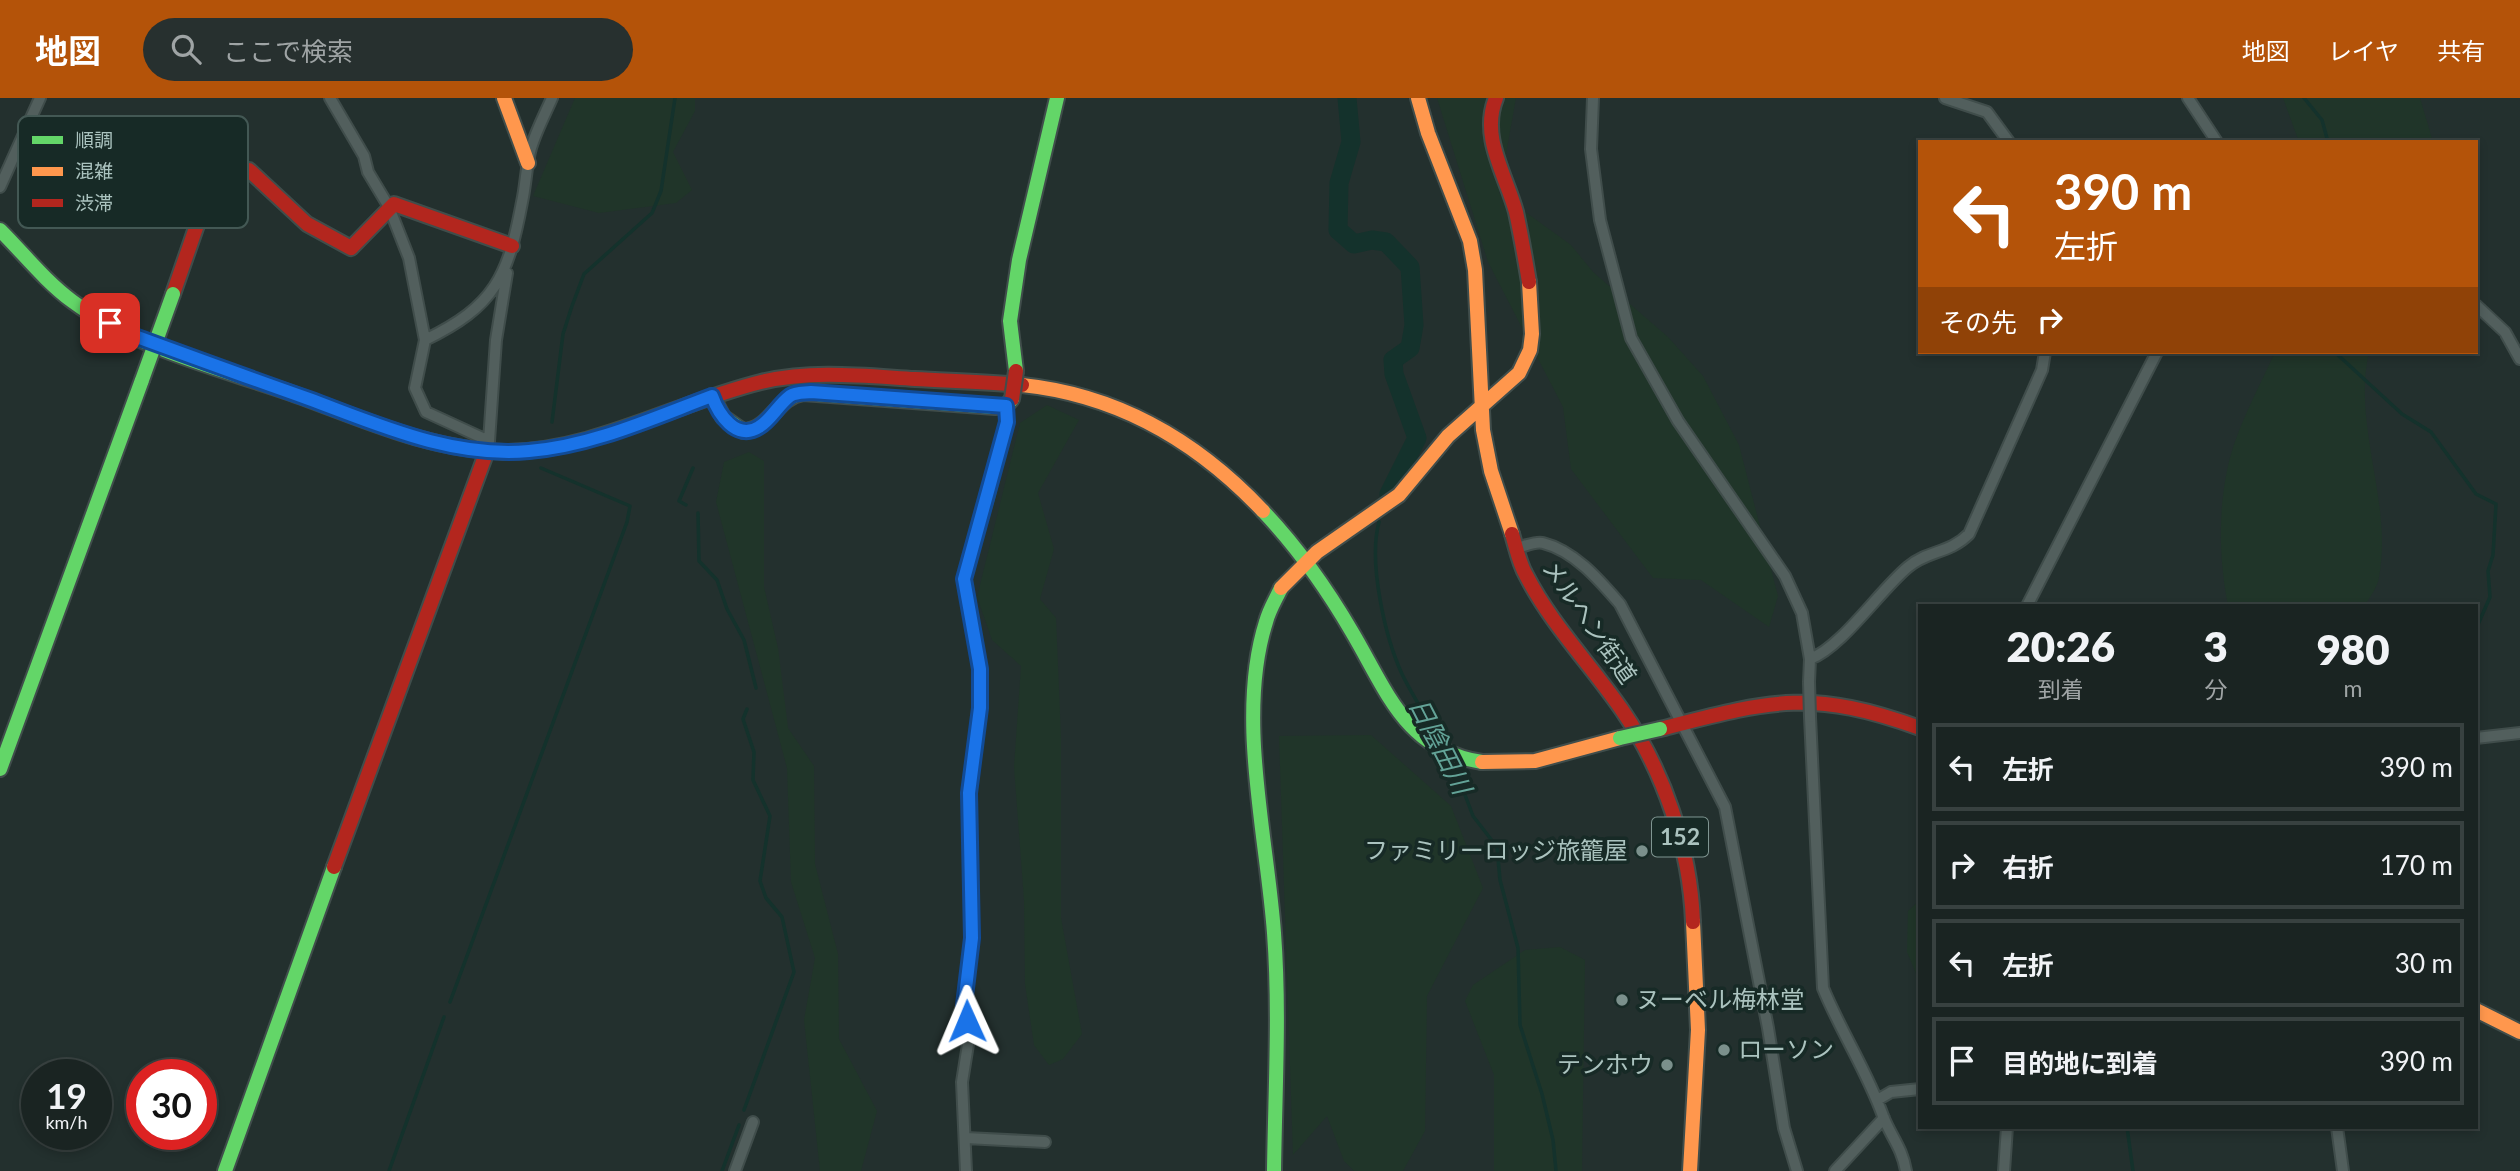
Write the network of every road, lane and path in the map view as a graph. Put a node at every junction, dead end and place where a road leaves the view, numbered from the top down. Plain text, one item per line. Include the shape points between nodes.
1 (40, 98) edge
2 (330, 98) edge
3 (504, 98) edge
4 (552, 98) edge
5 (1057, 98) edge
6 (1418, 98) edge
7 (1496, 98) edge
8 (1592, 98) edge
9 (1945, 98) edge
10 (2189, 98) edge
11 (32, 116) edge
12 (2008, 140) edge
13 (2216, 140) edge
14 (18, 147) edge
15 (528, 163) junction
16 (248, 170) edge
17 (0, 187) edge
18 (389, 207) junction
19 (196, 228) edge
20 (0, 230) edge
21 (512, 246) junction
22 (2478, 306) edge
23 (425, 340) junction
24 (2045, 354) edge
25 (2156, 354) edge
26 (2520, 359) edge
27 (712, 396) junction
28 (1009, 402) junction
29 (1483, 406) junction
30 (488, 446) junction
31 (1517, 548) junction
32 (1304, 561) junction
33 (2027, 604) edge
34 (1810, 659) junction
35 (1681, 724) junction
36 (1918, 727) edge
37 (2520, 733) edge
38 (2478, 738) edge
39 (0, 769) edge
40 (2478, 1011) edge
41 (2520, 1032) edge
42 (1918, 1089) edge
43 (1879, 1099) junction
44 (1884, 1118) junction
45 (753, 1122) dead end
46 (2007, 1129) edge
47 (2337, 1129) edge
48 (966, 1138) junction
49 (1045, 1142) dead end
50 (225, 1171) edge
51 (735, 1171) edge
52 (966, 1171) edge
53 (1273, 1171) edge
54 (1690, 1171) edge
55 (1797, 1171) edge
56 (1835, 1171) edge
57 (1906, 1171) edge
58 (2004, 1171) edge
59 (2343, 1171) edge

1 - 11 street
2 - 18 street
3 - 15 main road
4 - 15 street
5 - 28 main road, bridge via 1018,260 1010,321 1016,371
6 - 29 main road, メルヘン街道 / 152 via 1470,241
7 - 29 main road via 1489,115 1491,133 1516,210 1530,351 1520,370
8 - 34 street via 1591,149 1600,220 1631,338 1678,421 1785,576 1802,613
9 - 12 street via 1987,112
10 - 13 street
14 - 17 street
15 - 21 street
16 - 18 main road, bridge via 307,224 351,248
18 - 21 main road via 394,204
18 - 23 street via 409,258
19 - 39 main road, bridge
20 - 30 main road via 72,301 129,334 424,441
21 - 23 street via 502,277 482,304 461,322
21 - 30 street via 496,340
22 - 26 street via 2505,332
23 - 30 street via 415,388 426,412
24 - 34 street via 2042,370 1969,534 1957,546 1912,564 1839,638
25 - 33 street
27 - 28 main road via 721,417 747,430 758,428 792,394
27 - 30 main road via 569,444 529,452
27 - 32 main road via 793,376 833,375 992,383 1076,393 1152,419 1200,451 1250,496
28 - 48 street via 964,579 980,669 969,793 972,938 964,1005 969,1038 962,1082
29 - 31 main road, メルヘン街道 / 152 via 1491,471
29 - 32 main road via 1442,442 1392,502
30 - 50 main road
31 - 35 street via 1542,542 1569,555 1599,580 1620,604
31 - 54 main road, メルヘン街道 / 152 via 1525,574 1623,710 1653,761 1681,841 1692,897 1698,1030
32 - 35 main road, bridge via 1353,633 1385,698 1423,739 1450,754 1487,764 1538,761
32 - 53 main road via 1270,607 1254,681 1274,932
34 - 43 street, bridge via 1823,988 1839,1028
35 - 36 main road via 1790,701 1853,708
35 - 55 street via 1725,807 1784,1128
37 - 38 street
40 - 41 main road
42 - 43 street via 1891,1092
43 - 44 street
44 - 56 street
44 - 57 street via 1902,1150
45 - 51 street
46 - 58 street
47 - 59 street
48 - 49 street
48 - 52 street

